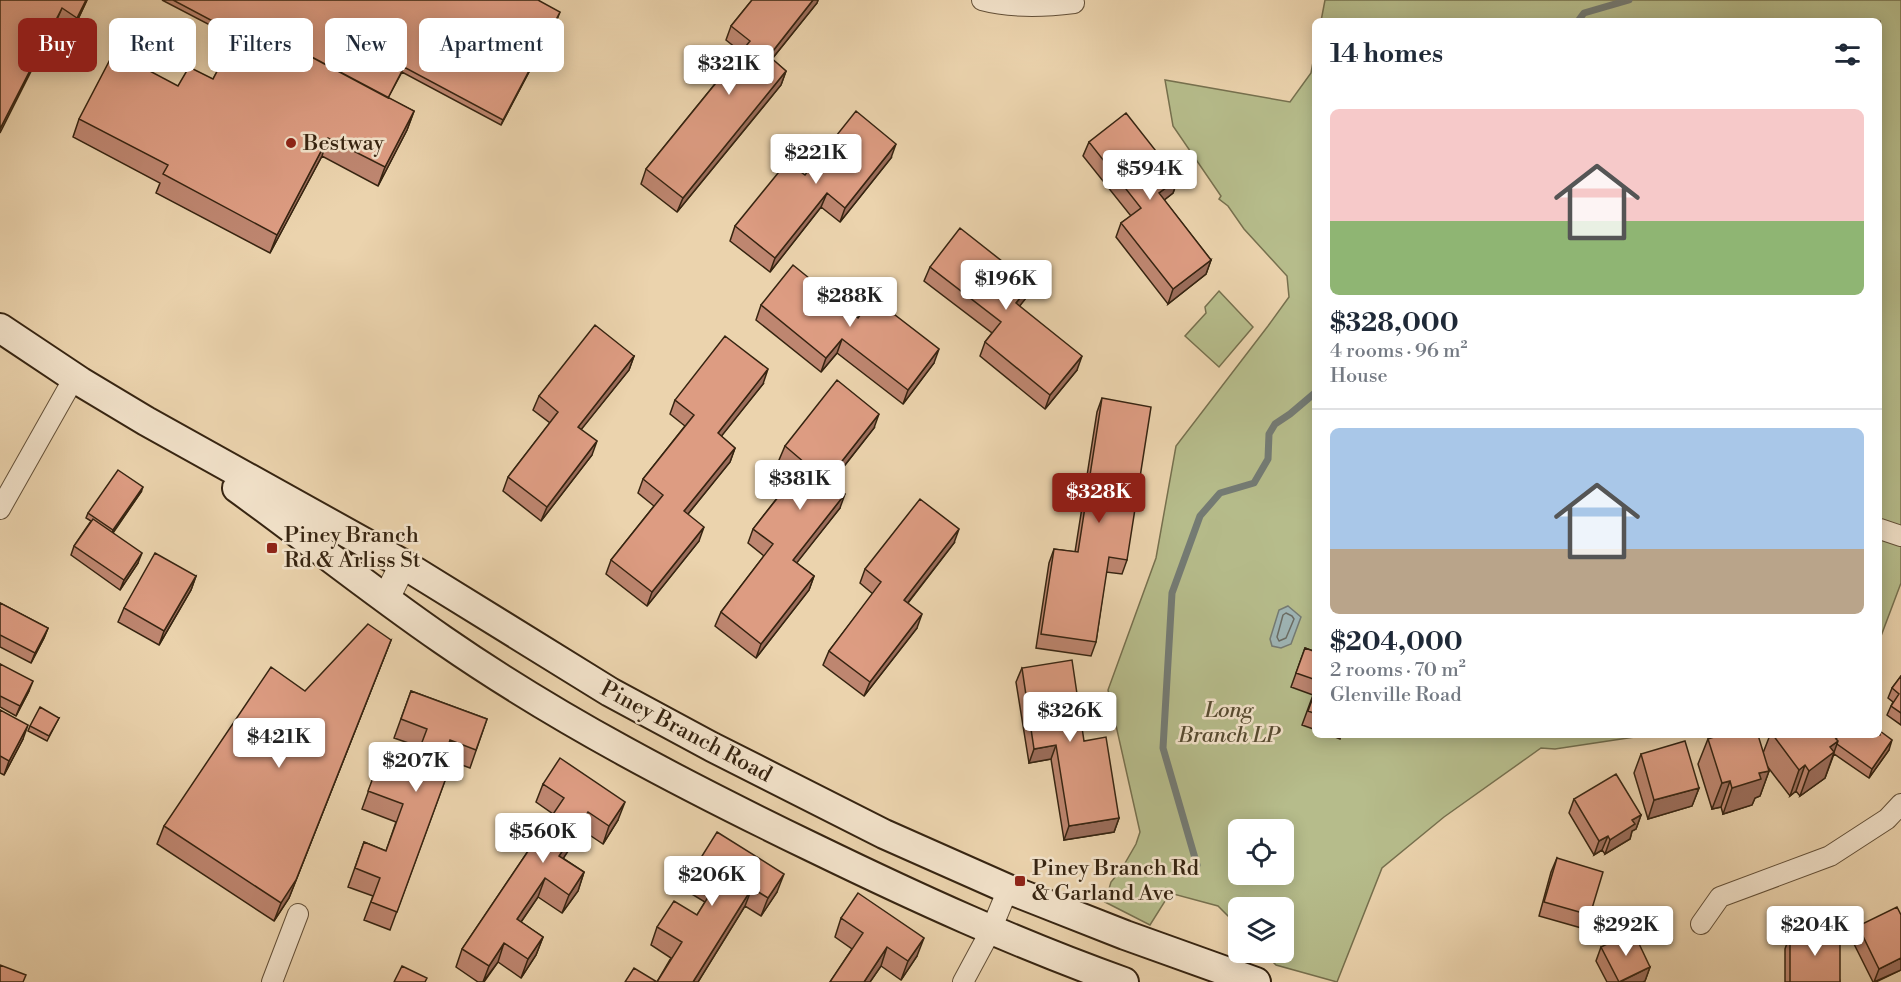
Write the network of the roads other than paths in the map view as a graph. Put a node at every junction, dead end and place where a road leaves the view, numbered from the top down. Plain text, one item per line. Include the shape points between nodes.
1 (982, 0) edge
2 (1074, 3) dead end
3 (0, 328) edge
4 (74, 378) junction
5 (146, 421) junction
6 (0, 509) edge
7 (1882, 530) edge
8 (1901, 536) edge
9 (403, 564) junction
10 (386, 599) junction
11 (1901, 804) edge
12 (1008, 889) junction
13 (298, 914) dead end
14 (1701, 924) dead end
15 (991, 930) junction
16 (272, 982) edge
17 (963, 982) edge
18 (1124, 982) edge
19 (1256, 982) edge

1 - 2 street via 1042,7
3 - 4 main road, Piney Branch Road
4 - 5 main road, Piney Branch Road
4 - 6 street
5 - 9 main road, Piney Branch Road
5 - 10 main road, Piney Branch Road
7 - 8 street
9 - 10 street
9 - 12 main road, Piney Branch Road via 610,692 712,747 884,834
10 - 15 main road, Piney Branch Road via 488,669 692,789
11 - 14 street via 1887,819 1830,856 1720,897
12 - 15 street
12 - 19 main road, Piney Branch Road
13 - 16 street
15 - 17 street
15 - 18 main road, Piney Branch Road

